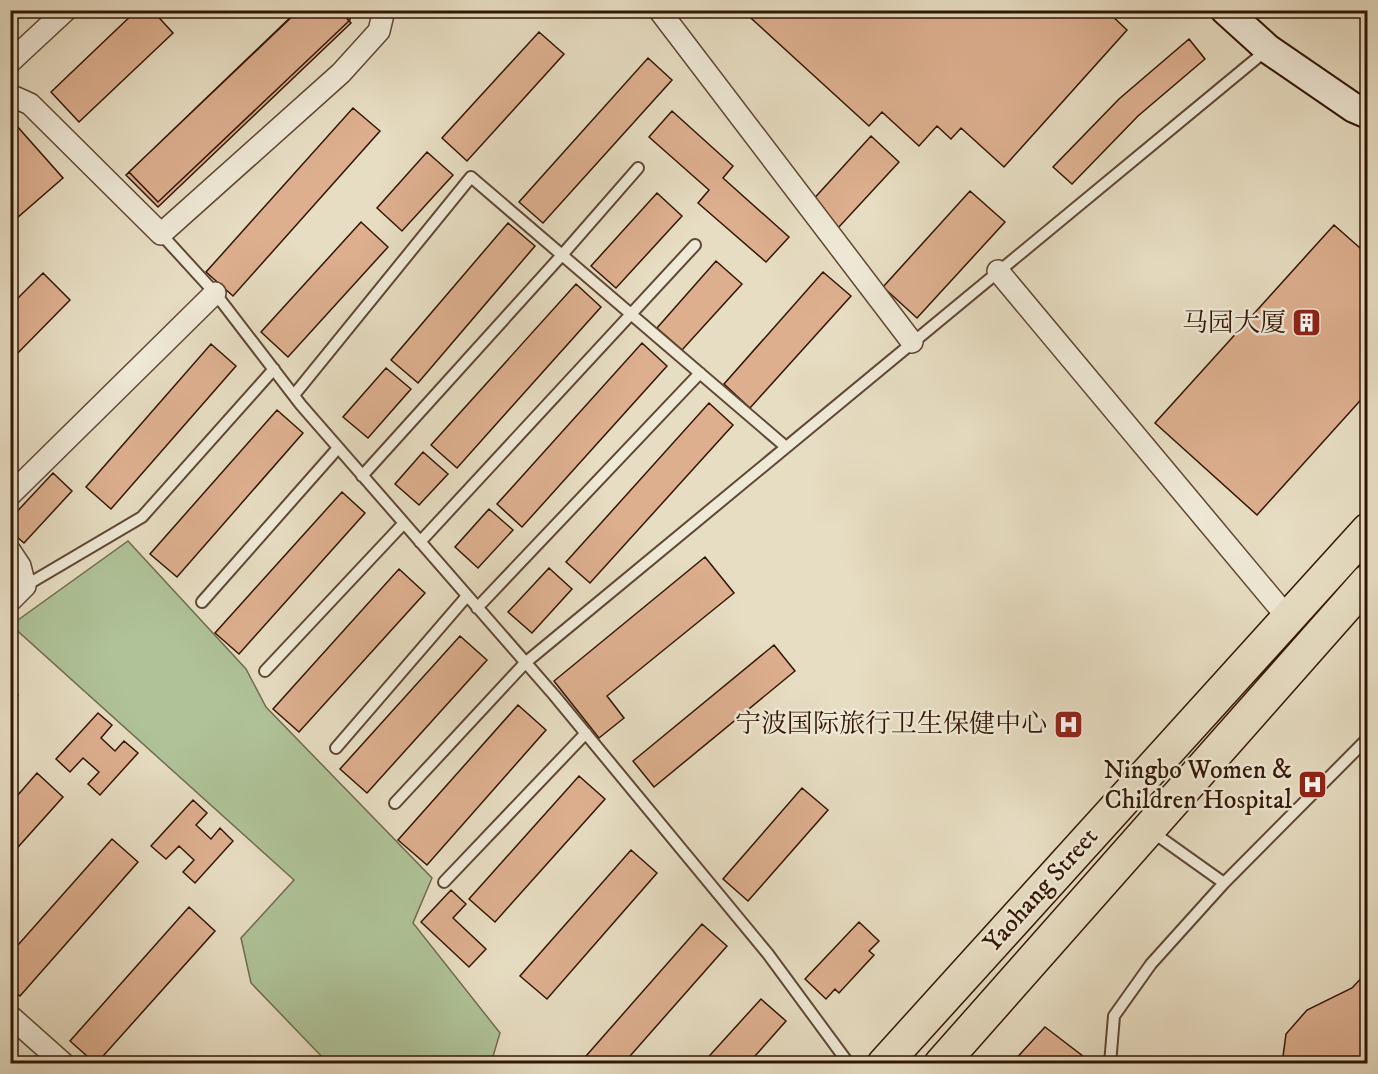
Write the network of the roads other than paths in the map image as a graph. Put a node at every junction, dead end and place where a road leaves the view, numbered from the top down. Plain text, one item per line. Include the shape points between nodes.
1 (66, 10) edge
2 (384, 10) edge
3 (659, 10) edge
4 (1225, 10) edge
5 (1268, 49) junction
6 (10, 62) edge
7 (10, 95) edge
8 (1368, 114) edge
9 (638, 168) dead end
10 (161, 234) junction
11 (695, 245) dead end
12 (562, 255) junction
13 (998, 271) junction
14 (215, 293) junction
15 (631, 314) junction
16 (912, 342) junction
17 (274, 369) junction
18 (700, 373) junction
19 (294, 395) junction
20 (786, 447) junction
21 (338, 448) junction
22 (362, 476) junction
23 (10, 495) edge
24 (404, 523) junction
25 (1368, 530) edge
26 (420, 542) junction
27 (10, 551) edge
28 (1368, 581) edge
29 (18, 594) edge
30 (467, 596) junction
31 (202, 602) dead end
32 (477, 608) junction
33 (1288, 618) junction
34 (525, 663) junction
35 (265, 671) dead end
36 (586, 733) junction
37 (1368, 738) edge
38 (336, 748) dead end
39 (395, 803) dead end
40 (1148, 829) junction
41 (444, 882) dead end
42 (1224, 883) junction
43 (10, 1016) edge
44 (64, 1064) edge
45 (849, 1064) edge
46 (884, 1064) edge
47 (941, 1064) edge
48 (1110, 1064) edge

1 - 6 street
2 - 10 street via 379,31 341,73
3 - 16 street
4 - 5 main road
5 - 8 main road
5 - 13 lane
7 - 10 street via 30,104
9 - 12 lane
10 - 14 lane
11 - 15 lane
12 - 15 lane
12 - 19 lane via 471,177
12 - 22 lane
13 - 16 lane
13 - 33 street
14 - 17 lane
14 - 23 street
15 - 18 lane
15 - 26 lane
16 - 20 lane
17 - 19 lane
17 - 29 lane via 142,517
18 - 20 lane
18 - 32 lane
19 - 21 lane
20 - 34 lane
21 - 22 lane
21 - 31 lane
22 - 24 lane
24 - 26 lane
24 - 35 lane
25 - 33 main road, Yaohang Street
26 - 30 lane
27 - 29 street via 20,566
28 - 40 main road, Yaohang Street
30 - 32 lane
30 - 38 lane
32 - 34 lane
33 - 46 main road, Yaohang Street
34 - 36 lane
34 - 39 lane
36 - 41 lane
36 - 45 lane via 768,954
37 - 42 lane
40 - 42 lane
40 - 47 main road, Yaohang Street
42 - 48 lane via 1151,964 1114,1016
43 - 44 street

